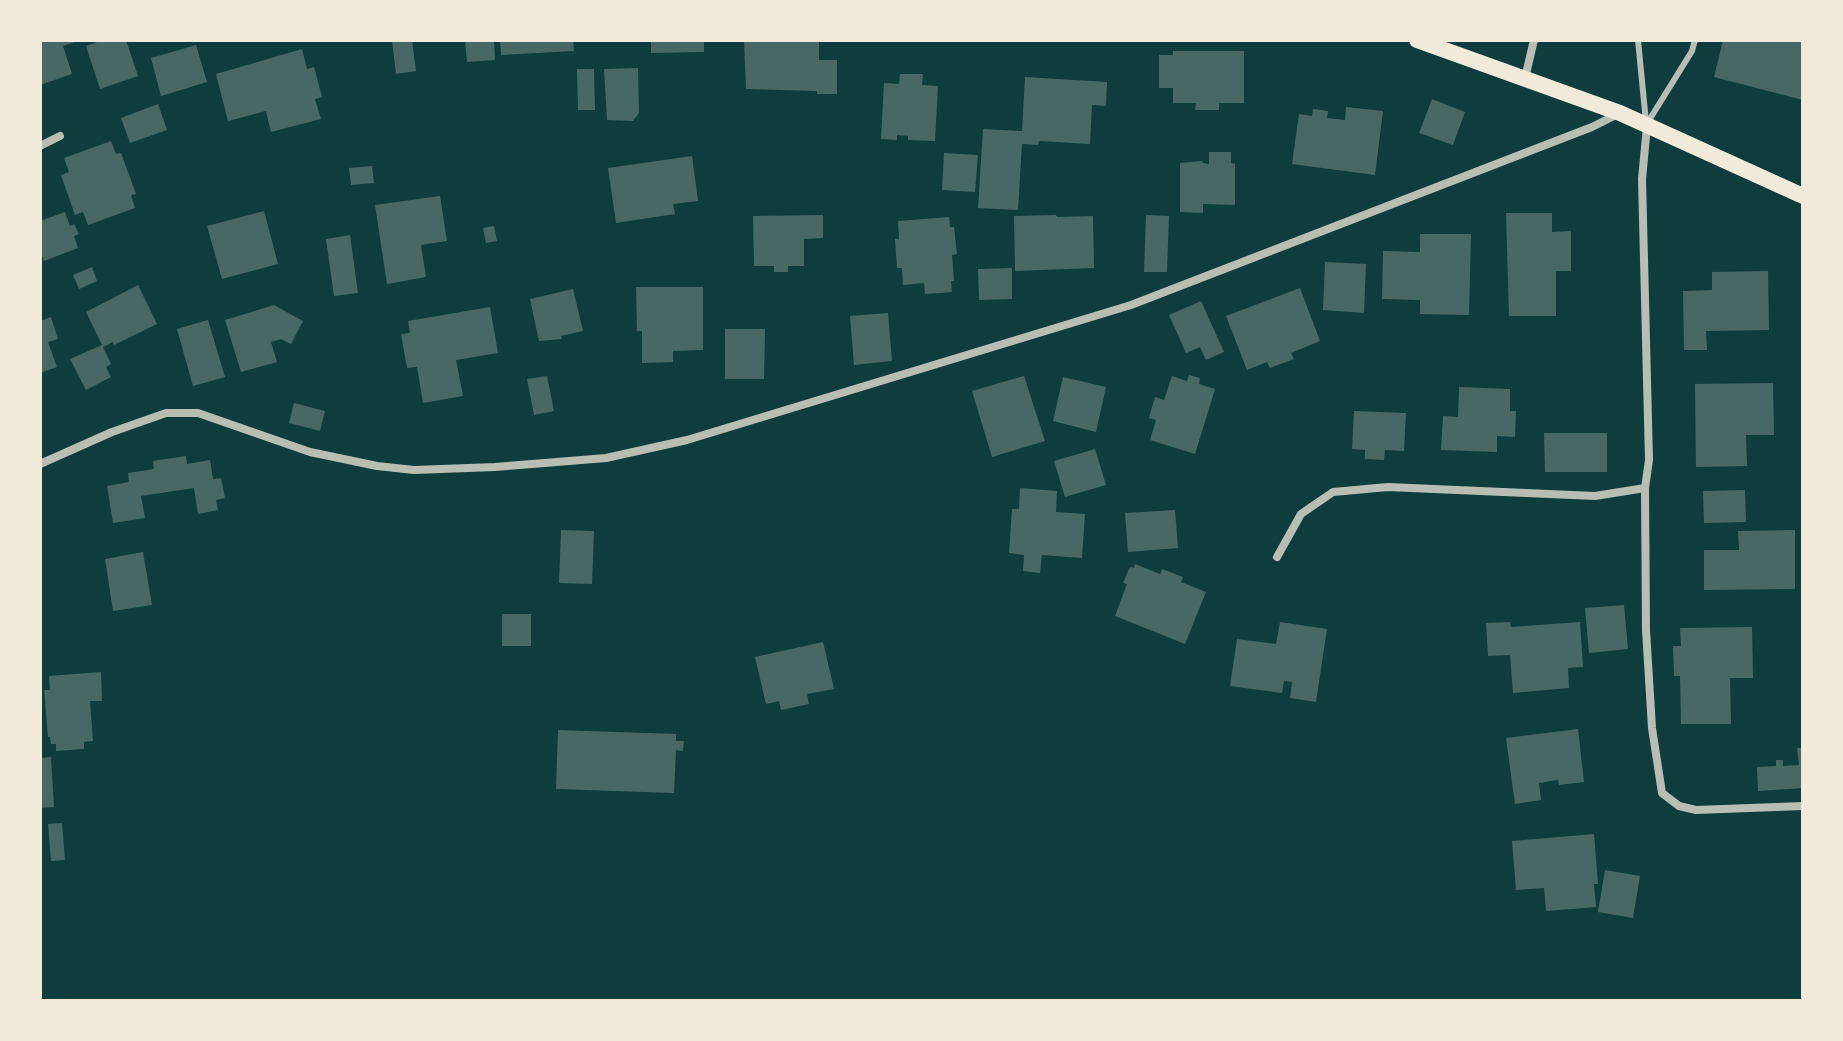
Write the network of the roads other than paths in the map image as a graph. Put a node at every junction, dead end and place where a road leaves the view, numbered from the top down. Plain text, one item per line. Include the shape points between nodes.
1 (1417, 40) edge
2 (1534, 40) edge
3 (1638, 40) edge
4 (1695, 40) edge
5 (1525, 78) junction
6 (1620, 113) junction
7 (1647, 126) junction
8 (60, 136) dead end
9 (40, 146) edge
10 (1803, 196) edge
11 (40, 464) edge
12 (1645, 488) junction
13 (1277, 557) dead end
14 (1803, 806) edge

1 - 5 main road
2 - 5 street
3 - 7 lane
4 - 7 lane
5 - 6 main road
6 - 7 main road
6 - 11 street via 1131,305 687,440 606,458 414,470 310,452 198,413 166,413
7 - 10 main road
7 - 12 street via 1642,179 1649,460
8 - 9 street
12 - 13 street via 1595,496 1388,487 1333,492 1301,514
12 - 14 street via 1646,630 1662,793 1679,806 1696,810

